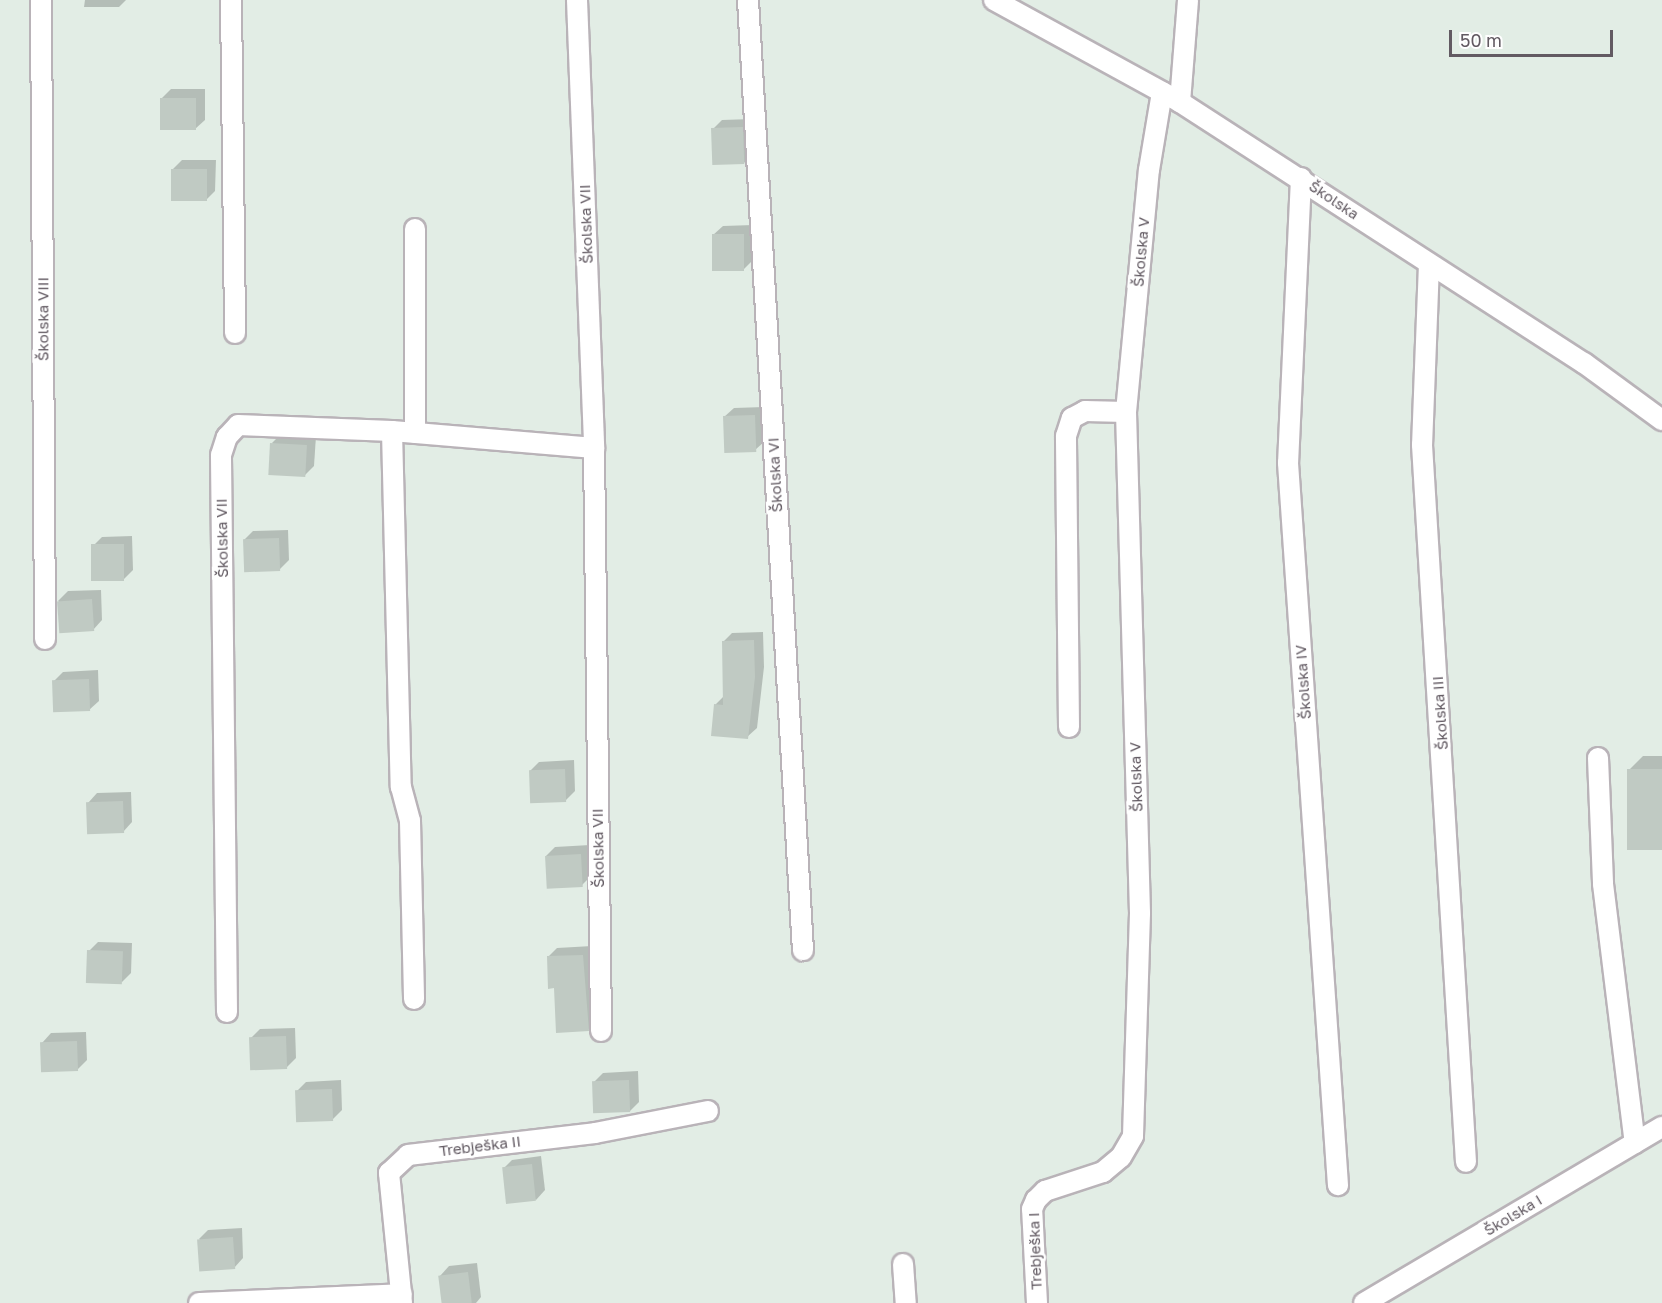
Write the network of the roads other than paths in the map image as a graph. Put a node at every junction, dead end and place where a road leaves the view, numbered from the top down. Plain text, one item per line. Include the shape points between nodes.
1 (41, 0) edge
2 (231, 0) edge
3 (577, 0) edge
4 (748, 0) edge
5 (994, 0) edge
6 (1188, 0) edge
7 (1162, 92) junction
8 (1180, 102) junction
9 (1301, 178) junction
10 (415, 229) dead end
11 (1429, 264) junction
12 (235, 333) dead end
13 (1126, 412) junction
14 (1662, 420) edge
15 (392, 431) junction
16 (415, 433) junction
17 (594, 448) junction
18 (45, 639) dead end
19 (1069, 727) dead end
20 (1598, 758) dead end
21 (803, 950) dead end
22 (414, 999) dead end
23 (227, 1012) dead end
24 (601, 1031) dead end
25 (708, 1111) dead end
26 (1662, 1127) edge
27 (1635, 1143) junction
28 (1466, 1162) dead end
29 (1338, 1185) dead end
30 (1036, 1200) joint
31 (903, 1264) dead end
32 (402, 1298) edge
33 (200, 1303) edge
34 (906, 1303) edge
35 (1037, 1303) edge
36 (1364, 1303) edge

1 - 18 street, Školska VIII
2 - 12 street
3 - 17 street, Školska VII
4 - 21 street, Školska VI
5 - 7 street, Školska
6 - 8 street
7 - 8 street, Školska
7 - 13 street, Školska V via 1149,170
8 - 9 street, Školska
9 - 11 street, Školska
9 - 29 street, Školska IV via 1288,463
10 - 16 street
11 - 14 street, Školska via 1584,363
11 - 28 street, Školska III via 1422,444
13 - 19 street via 1085,411 1072,418 1066,436
13 - 30 street, Školska V via 1140,913 1131,1142 1121,1157 1096,1177 1045,1191
15 - 16 street, Školska VII
15 - 22 street via 401,787 411,821
15 - 23 street, Školska VII via 238,425 227,437 221,455
16 - 17 street, Školska VII
17 - 24 street, Školska VII
20 - 27 street via 1603,884
25 - 32 street, Trebješka II via 595,1133 408,1155 389,1173
26 - 27 street, Školska I
27 - 36 street, Školska I
30 - 35 street, Trebješka I via 1032,1209
31 - 34 street
32 - 33 street

